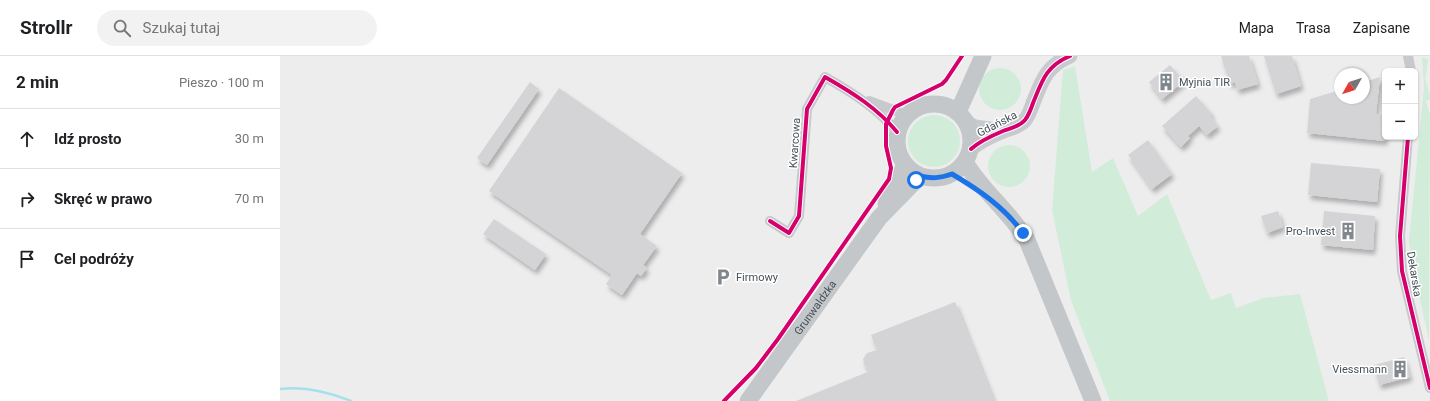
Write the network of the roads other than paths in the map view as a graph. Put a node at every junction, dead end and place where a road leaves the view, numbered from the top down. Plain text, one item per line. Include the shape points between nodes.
1 (973, 56) edge
2 (983, 56) edge
3 (1070, 56) edge
4 (1408, 56) edge
5 (1410, 68) edge
6 (859, 97) junction
7 (957, 113) junction
8 (907, 114) junction
9 (1004, 131) junction
10 (898, 132) junction
11 (1408, 140) edge
12 (968, 156) junction
13 (905, 165) junction
14 (952, 174) junction
15 (920, 176) junction
16 (1000, 206) junction
17 (879, 218) junction
18 (770, 221) dead end
19 (1430, 388) edge
20 (747, 399) edge
21 (1094, 401) edge

1 - 7 main road via 956,91
2 - 7 main road
3 - 9 street, Gdańska via 1053,66 1044,76 1025,119
4 - 5 street
6 - 8 street, Kwarcowa
6 - 10 street, Kwarcowa via 888,120
6 - 18 street, Kwarcowa via 825,77 807,109 799,216 789,234
7 - 8 main road via 935,103 925,104
7 - 9 street, Gdańska via 981,128
7 - 12 main road via 971,136
8 - 10 main road
9 - 12 street, Gdańska via 979,142
10 - 13 main road via 896,141
11 - 19 street, Dekarska via 1401,216 1401,255 1405,286
12 - 14 main road
12 - 16 main road
13 - 15 main road
13 - 17 main road, Grunwaldzka
14 - 15 main road via 942,178
14 - 16 main road
15 - 17 main road, Grunwaldzka
16 - 21 main road via 1032,249
17 - 20 main road, Grunwaldzka

